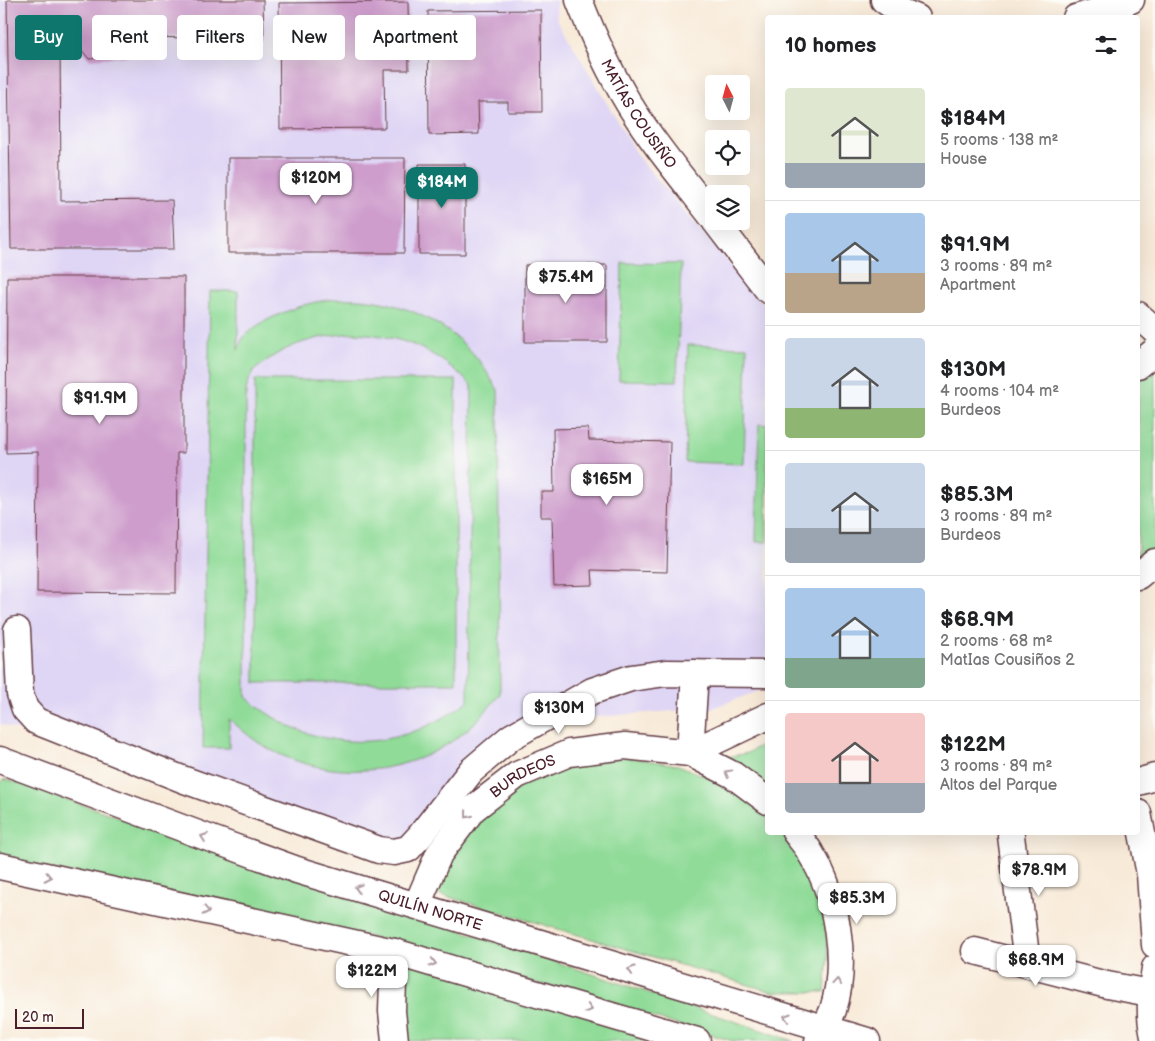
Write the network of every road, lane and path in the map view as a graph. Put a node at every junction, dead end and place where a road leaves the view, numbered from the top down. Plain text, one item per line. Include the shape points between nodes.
1 (579, 0) edge
2 (884, 0) edge
3 (1131, 0) edge
4 (910, 15) edge
5 (1086, 15) edge
6 (705, 207) edge
7 (723, 230) edge
8 (765, 286) edge
9 (1140, 317) edge
10 (1155, 330) edge
11 (1155, 351) edge
12 (1140, 363) edge
13 (1155, 562) edge
14 (1140, 574) edge
15 (17, 630) dead end
16 (695, 672) junction
17 (765, 674) edge
18 (765, 717) edge
19 (690, 753) junction
20 (0, 760) edge
21 (1155, 777) edge
22 (1140, 781) edge
23 (765, 800) edge
24 (1140, 823) edge
25 (800, 835) edge
26 (1011, 836) dead end
27 (815, 843) edge
28 (0, 866) edge
29 (417, 905) junction
30 (1155, 945) edge
31 (975, 951) dead end
32 (394, 952) junction
33 (1027, 963) junction
34 (1154, 985) edge
35 (1149, 1034) edge
36 (821, 1035) edge
37 (395, 1041) edge
38 (697, 1041) edge
39 (867, 1041) edge

1 - 6 street, MATÍAS COUSIÑO via 594,38 629,105
2 - 4 street
3 - 5 street
7 - 8 street, MATÍAS COUSIÑO
9 - 10 street
11 - 12 street
13 - 14 street
15 - 16 street via 20,694 25,709 36,721 182,779 379,850 394,852 408,849 470,771 511,737 592,691 631,678
16 - 17 street
16 - 19 street
18 - 19 street
23 -> 19 street, BURDEOS via 733,775
19 -> 29 street, BURDEOS via 625,746 569,753 517,774 473,809 444,846
29 -> 20 street, QUILÍN NORTE via 297,870
21 - 22 street
24 - 30 street via 1150,874
25 - 27 street
26 - 33 street
36 -> 27 street via 836,994 839,958 836,922
28 -> 32 street
36 -> 29 street, QUILÍN NORTE
31 - 33 street
32 - 37 street via 392,1011
32 -> 38 street
33 - 34 street via 1108,985
34 - 35 street
36 - 39 street, QUILÍN NORTE

